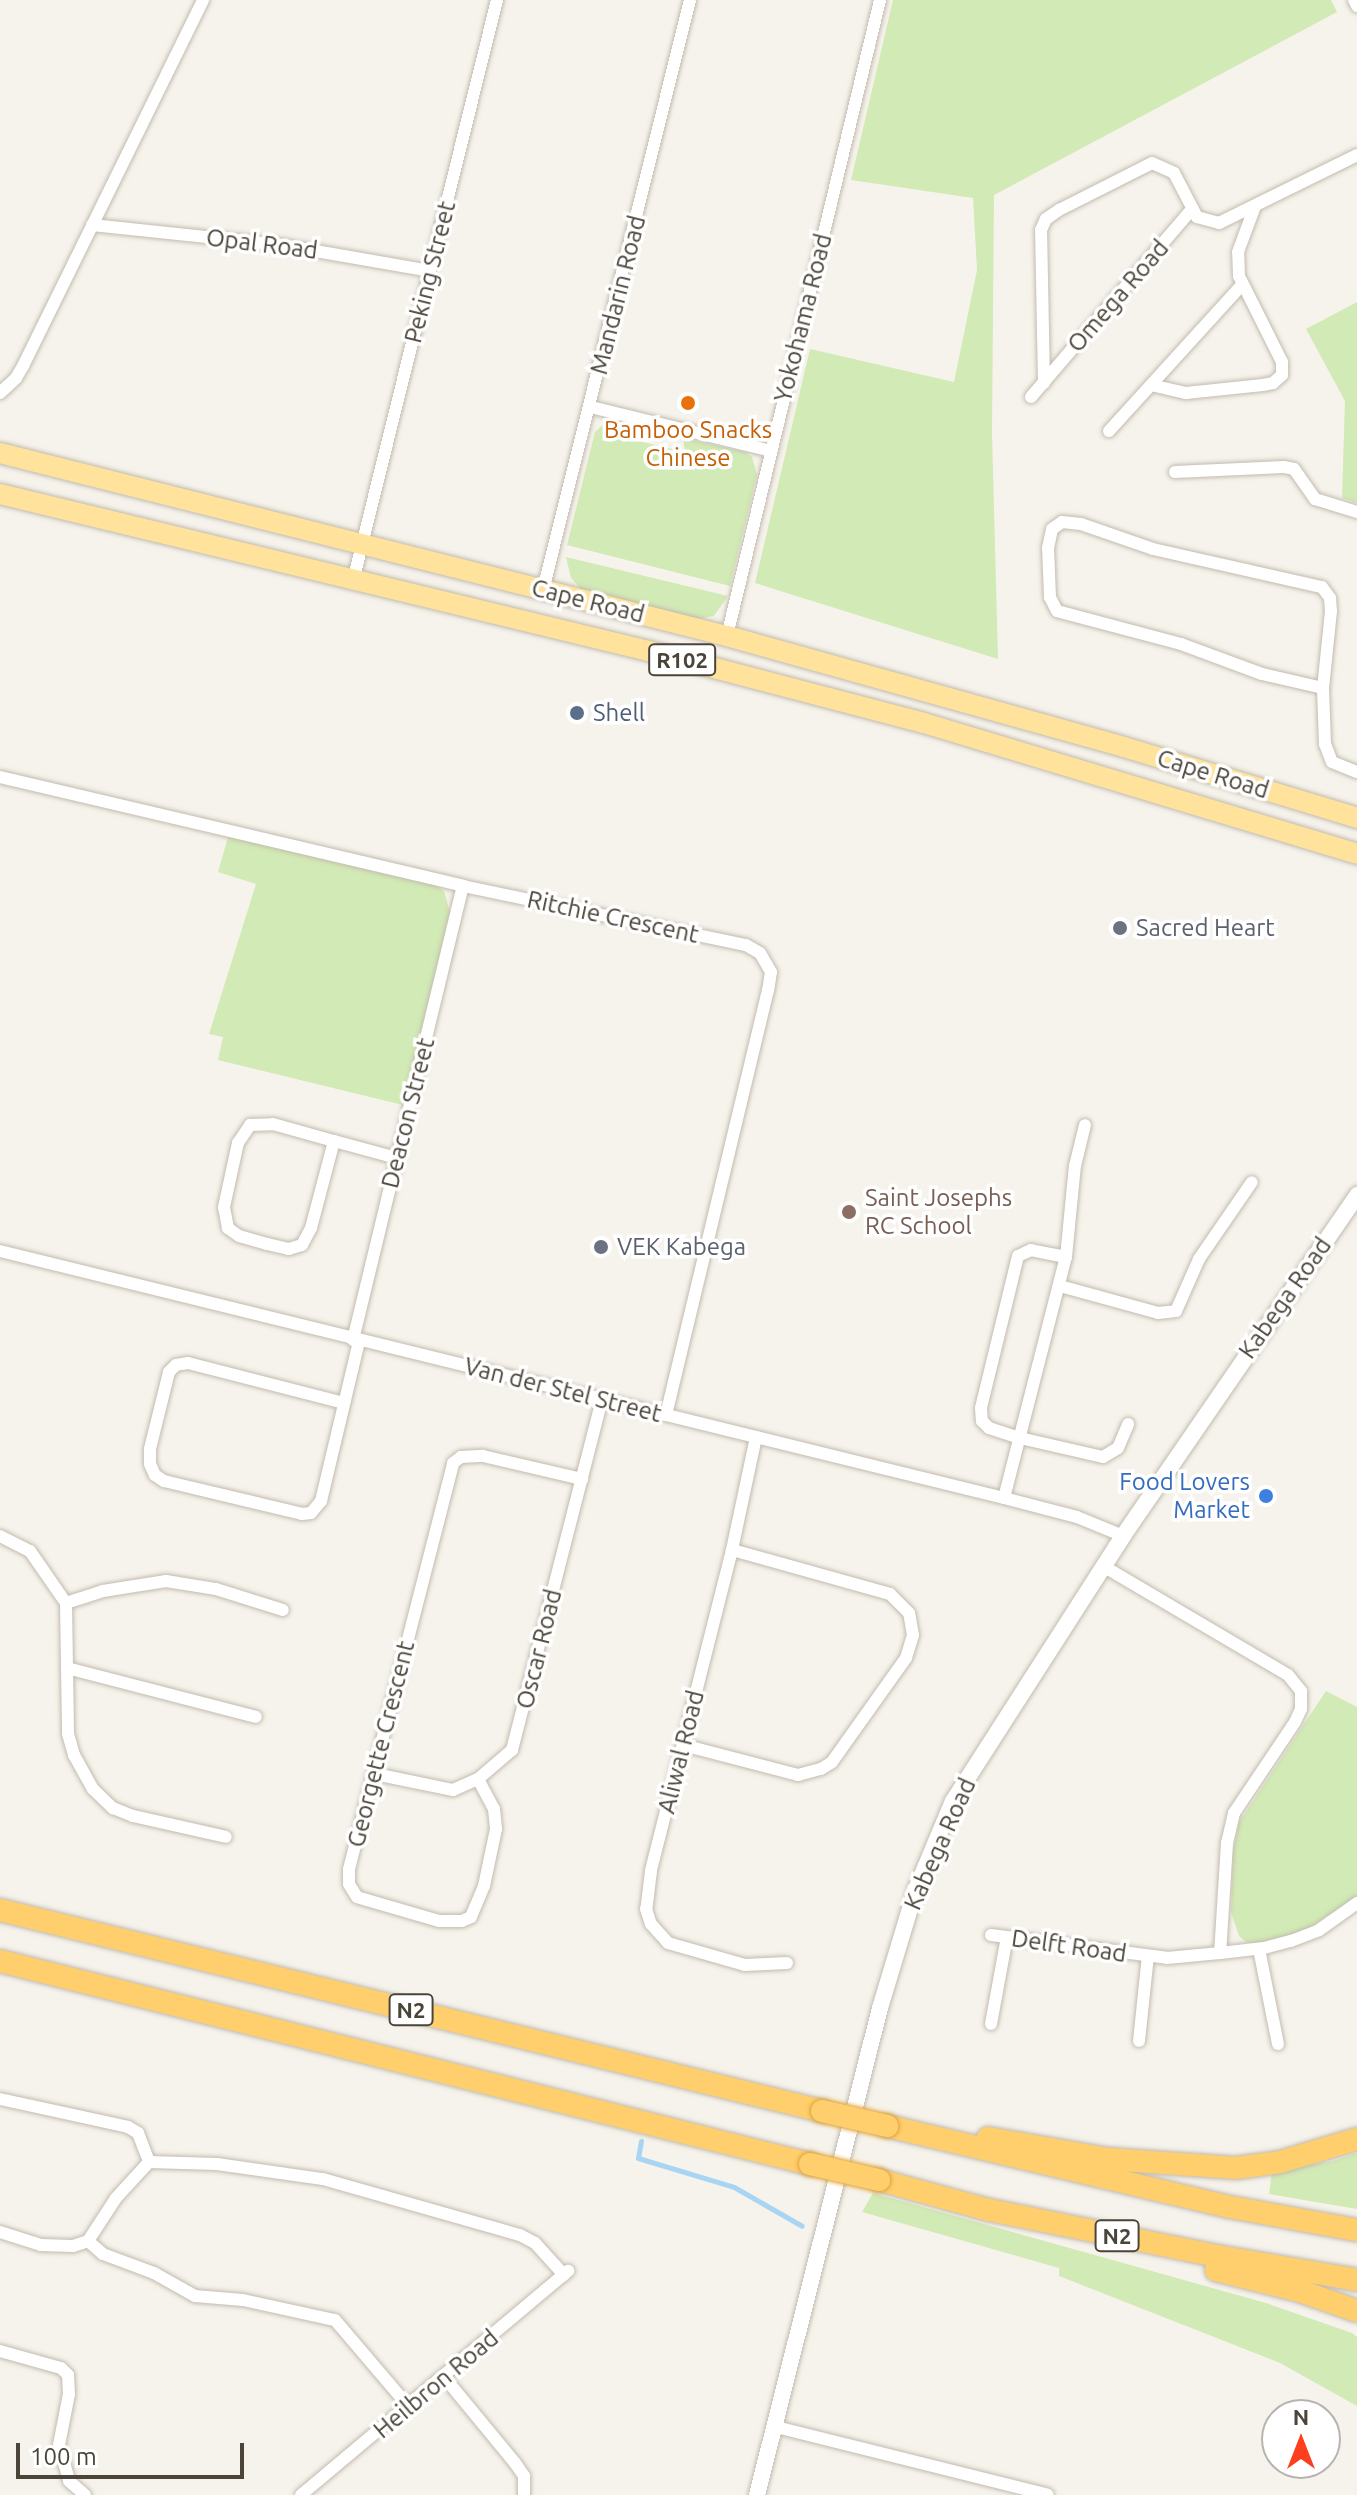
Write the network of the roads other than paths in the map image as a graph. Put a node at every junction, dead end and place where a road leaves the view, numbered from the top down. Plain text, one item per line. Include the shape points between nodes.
1 (203, 0) edge
2 (497, 0) edge
3 (690, 0) edge
4 (880, 0) edge
5 (1357, 155) edge
6 (1255, 206) junction
7 (1191, 210) junction
8 (92, 225) junction
9 (430, 271) junction
10 (1242, 285) junction
11 (1044, 383) junction
12 (1151, 385) junction
13 (0, 393) edge
14 (1031, 397) dead end
15 (591, 407) junction
16 (1109, 431) dead end
17 (771, 451) junction
18 (0, 453) edge
19 (1175, 472) dead end
20 (0, 494) edge
21 (1357, 512) edge
22 (363, 544) junction
23 (353, 581) junction
24 (543, 590) junction
25 (727, 636) junction
26 (1323, 688) junction
27 (1357, 772) edge
28 (0, 777) edge
29 (1357, 818) edge
30 (1357, 854) edge
31 (463, 886) junction
32 (1085, 1125) dead end
33 (334, 1141) junction
34 (397, 1158) junction
35 (1252, 1182) dead end
36 (1357, 1195) edge
37 (0, 1251) edge
38 (1066, 1257) junction
39 (1060, 1286) junction
40 (356, 1341) junction
41 (602, 1400) junction
42 (344, 1403) junction
43 (666, 1415) junction
44 (1128, 1424) dead end
45 (756, 1437) junction
46 (1020, 1438) junction
47 (582, 1479) junction
48 (1004, 1498) junction
49 (0, 1536) edge
50 (1123, 1536) junction
51 (732, 1550) junction
52 (1103, 1566) junction
53 (66, 1603) junction
54 (283, 1610) dead end
55 (67, 1668) junction
56 (256, 1717) dead end
57 (683, 1745) junction
58 (375, 1774) junction
59 (478, 1779) junction
60 (226, 1837) dead end
61 (1357, 1903) edge
62 (0, 1910) edge
63 (991, 1935) dead end
64 (1007, 1937) junction
65 (1259, 1949) junction
66 (1220, 1953) junction
67 (1148, 1956) junction
68 (0, 1961) edge
69 (787, 1963) dead end
70 (991, 2024) dead end
71 (1139, 2041) dead end
72 (1278, 2044) dead end
73 (0, 2099) edge
74 (887, 2126) junction
75 (1357, 2139) edge
76 (149, 2162) junction
77 (989, 2210) junction
78 (1357, 2230) edge
79 (0, 2232) edge
80 (88, 2241) junction
81 (1357, 2280) edge
82 (1357, 2311) edge
83 (0, 2351) edge
84 (445, 2378) junction
85 (409, 2407) junction
86 (776, 2427) junction
87 (981, 2480) junction
88 (85, 2495) edge
89 (301, 2495) edge
90 (524, 2495) edge
91 (757, 2495) edge
92 (977, 2495) edge
93 (1048, 2495) edge

1 - 8 street
2 - 9 street, Peking Street
3 - 15 street, Mandarin Road
4 - 17 street, Yokohama Road
5 - 6 street
6 - 7 street via 1214,224
6 - 10 street via 1238,252
7 - 11 street, Omega Road
7 - 11 street, Omega Road via 1174,173 1152,163 1046,219 1040,237
8 - 9 street, Opal Road via 281,245
8 - 13 street via 24,364
9 - 22 street, Peking Street
10 - 12 street
10 - 12 street via 1282,362 1279,379 1186,393
11 - 14 street, Omega Road
12 - 16 street
15 - 17 street
15 - 24 street, Mandarin Road
17 - 25 street, Yokohama Road
18 - 22 main road, Cape Road / R102
19 - 21 street via 1294,469 1315,499
20 - 23 main road, Cape Road / R102
22 - 23 street, Peking Street
22 - 24 main road, Cape Road / R102
23 - 30 main road, Cape Road / R102 via 924,723
24 - 25 main road, Cape Road / R102
25 - 29 main road, Cape Road / R102
26 - 26 street via 1331,611 1322,587 1153,549 1081,524 1062,522 1052,529 1050,597 1057,611
26 - 27 street via 1328,758
28 - 31 street, Ritchie Crescent
31 - 34 street, Deacon Street
31 - 43 street, Ritchie Crescent via 746,945 767,961 768,990
32 - 38 street via 1073,1178
33 - 33 street via 302,1245 289,1249 267,1244 228,1228 224,1207 243,1131 259,1123
33 - 34 street
34 - 40 street, Deacon Street
35 - 39 street via 1199,1259 1180,1306 1171,1313
36 - 50 street, Kabega Road
37 - 40 street, Van der Stel Street
38 - 39 street
38 - 46 street via 1031,1250 1022,1252 1016,1264 981,1416 989,1428
39 - 46 street
40 - 41 street, Van der Stel Street
40 - 42 street, Deacon Street
41 - 43 street, Van der Stel Street
41 - 47 street, Oscar Road
42 - 42 street, Deacon Street via 321,1501 311,1513 164,1481 150,1464 169,1372 176,1365 188,1363
43 - 45 street, Van der Stel Street
44 - 46 street via 1118,1448 1103,1457
45 - 48 street, Van der Stel Street
45 - 51 street, Aliwal Road
46 - 48 street
47 - 58 street, Georgette Crescent via 483,1456 461,1457 453,1463
47 - 59 street, Oscar Road via 517,1736 506,1757
48 - 50 street, Van der Stel Street via 1077,1517
49 - 53 street via 30,1551
50 - 52 street, Kabega Road
51 - 57 street, Aliwal Road
51 - 57 street via 890,1594 909,1613 913,1635 906,1658 832,1762 821,1769 798,1775
52 - 66 street via 1297,1682 1302,1700 1295,1722 1234,1813
52 - 86 street, Kabega Road via 953,1801 916,1889 860,2080
53 - 54 street via 166,1581 216,1589
53 - 55 street
55 - 56 street
55 - 60 street via 68,1734 93,1789 113,1808 133,1816
57 - 69 street, Aliwal Road via 651,1871 646,1909 651,1924 668,1943 688,1950 745,1965
58 - 59 street, Oscar Road via 453,1790
58 - 59 street, Georgette Crescent via 349,1869 352,1890 368,1902 448,1922 462,1921 476,1909 496,1829 494,1809
61 - 65 street, Delft Road via 1319,1930
62 - 74 highway, N2, bridge
63 - 64 street, Delft Road
64 - 67 street, Delft Road
64 - 70 street
65 - 66 street, Delft Road
65 - 72 street
66 - 67 street, Delft Road
67 - 71 street, Delft Road
68 - 77 highway, N2, bridge
73 - 76 street via 128,2127 138,2133
74 - 75 highway via 1190,2167 1280,2162
74 - 78 highway, N2 via 1230,2207
76 - 80 street via 116,2198
76 - 84 street, Heilbron Road via 217,2164 340,2183 535,2243 567,2273
77 - 81 highway, N2
77 - 82 highway via 1300,2291
79 - 80 street via 62,2247
80 - 85 street via 103,2254 195,2296 243,2300 335,2320
83 - 88 street via 61,2368 68,2375 59,2445 69,2481
84 - 85 street, Heilbron Road
84 - 90 street via 524,2476
85 - 89 street, Heilbron Road
86 - 87 street
86 - 91 street, Kabega Road
87 - 92 street
87 - 93 street

